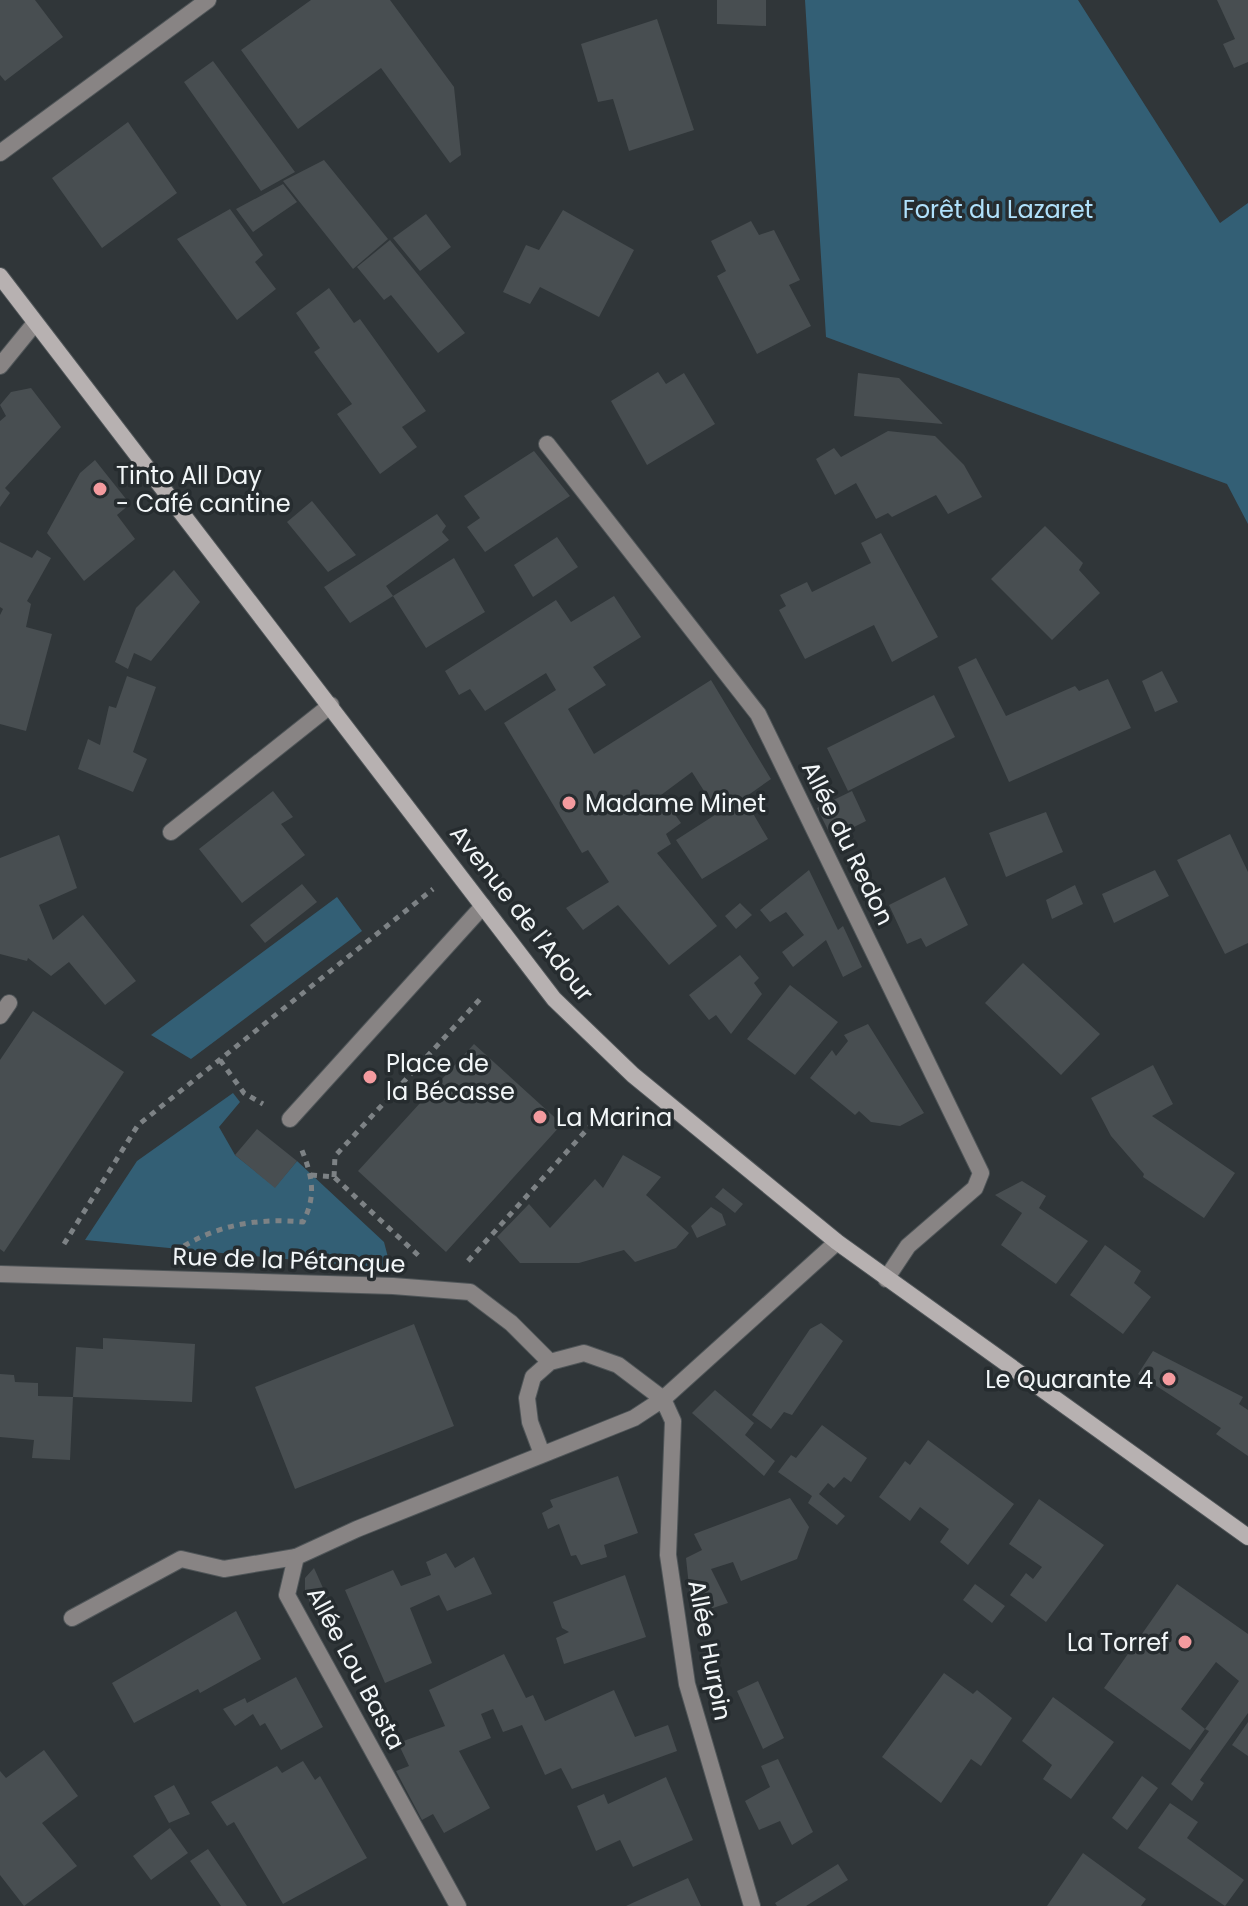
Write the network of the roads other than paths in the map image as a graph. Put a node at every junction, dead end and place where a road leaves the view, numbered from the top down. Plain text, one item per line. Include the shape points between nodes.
1 (208, 0) edge
2 (0, 153) edge
3 (0, 276) edge
4 (35, 323) junction
5 (0, 366) edge
6 (547, 444) dead end
7 (331, 705) junction
8 (171, 832) dead end
9 (483, 906) junction
10 (290, 1119) road end
11 (837, 1242) junction
12 (0, 1274) edge
13 (886, 1279) junction
14 (550, 1362) junction
15 (663, 1399) junction
16 (542, 1454) junction
17 (1248, 1537) edge
18 (296, 1557) junction
19 (72, 1618) dead end
20 (458, 1906) edge
21 (752, 1906) edge

1 - 2 street
3 - 4 main road, Avenue de l'Adour
4 - 5 street
4 - 7 main road, Avenue de l'Adour
6 - 13 street, Allée du Redon via 758,714 981,1173 975,1188 908,1246
7 - 8 street
7 - 9 main road, Avenue de l'Adour
9 - 10 street
9 - 11 main road, Avenue de l'Adour via 554,999 633,1075
11 - 13 main road, Avenue de l'Adour
11 - 15 street, Allée Lou Basta
12 - 14 street, Rue de la Pétanque via 470,1292
13 - 17 main road, Avenue de l'Adour
14 - 15 street via 584,1353 618,1365
14 - 16 street via 533,1377 527,1398
15 - 16 street, Allée Lou Basta via 634,1418
15 - 21 street, Allée Hurpin via 673,1421 668,1555 687,1684
16 - 18 street, Allée Lou Basta
18 - 19 street via 224,1569 181,1559
18 - 20 street, Allée Lou Basta via 287,1595

